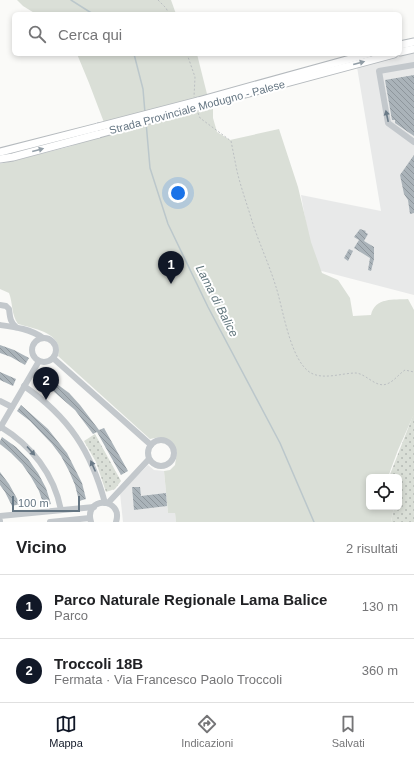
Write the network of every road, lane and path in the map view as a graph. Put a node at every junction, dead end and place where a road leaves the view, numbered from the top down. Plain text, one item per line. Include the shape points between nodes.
1 (158, 0) edge
2 (168, 12) edge
3 (414, 42) edge
4 (402, 45) edge
5 (414, 49) edge
6 (402, 52) edge
7 (187, 56) edge
8 (361, 56) edge
9 (386, 56) edge
10 (414, 65) edge
11 (197, 103) junction
12 (98, 130) junction
13 (414, 142) edge
14 (0, 152) edge
15 (0, 159) edge
16 (0, 305) edge
17 (0, 325) edge
18 (16, 327) junction
19 (43, 338) junction
20 (53, 358) junction
21 (39, 361) junction
22 (414, 372) edge
23 (24, 386) junction
24 (0, 400) edge
25 (12, 407) junction
26 (0, 427) edge
27 (151, 445) junction
28 (149, 459) junction
29 (106, 503) junction
30 (94, 507) junction
31 (61, 510) junction
32 (0, 516) edge
33 (91, 520) edge
34 (50, 522) edge
35 (116, 522) edge

1 - 2 path
3 - 4 main road
5 - 6 main road
7 - 11 path via 195,77
8 - 11 main road, Strada Provinciale Modugno - Palese
11 -> 9 main road, Strada Provinciale Modugno - Palese
13 -> 10 street via 388,122 379,71
11 - 12 main road, Strada Provinciale Modugno - Palese, bridge
11 - 22 path via 200,118 231,141 237,170 281,302 283,317 298,358 305,368 320,376 358,373 381,385 391,383 406,370
12 - 14 main road, Strada Provinciale Modugno - Palese
15 -> 12 main road, Strada Provinciale Modugno - Palese
16 - 18 street via 9,309 12,324
17 - 18 street
18 - 19 street
19 - 20 street via 53,343 56,350
19 - 21 street via 36,341 33,347 33,354
20 - 21 street
20 - 27 street
21 - 23 street
23 - 25 street
29 -> 23 street via 93,466 73,431 53,409
24 - 25 street
25 - 26 street
26 -> 31 street via 19,439 36,457 56,491
27 - 28 street via 148,451
27 - 28 street via 164,441 171,445 174,454 171,462 164,466 155,465
28 - 29 street
29 - 30 street
29 - 35 street via 116,510
30 - 31 street
30 - 33 street via 90,513
31 - 32 street
33 - 34 street

